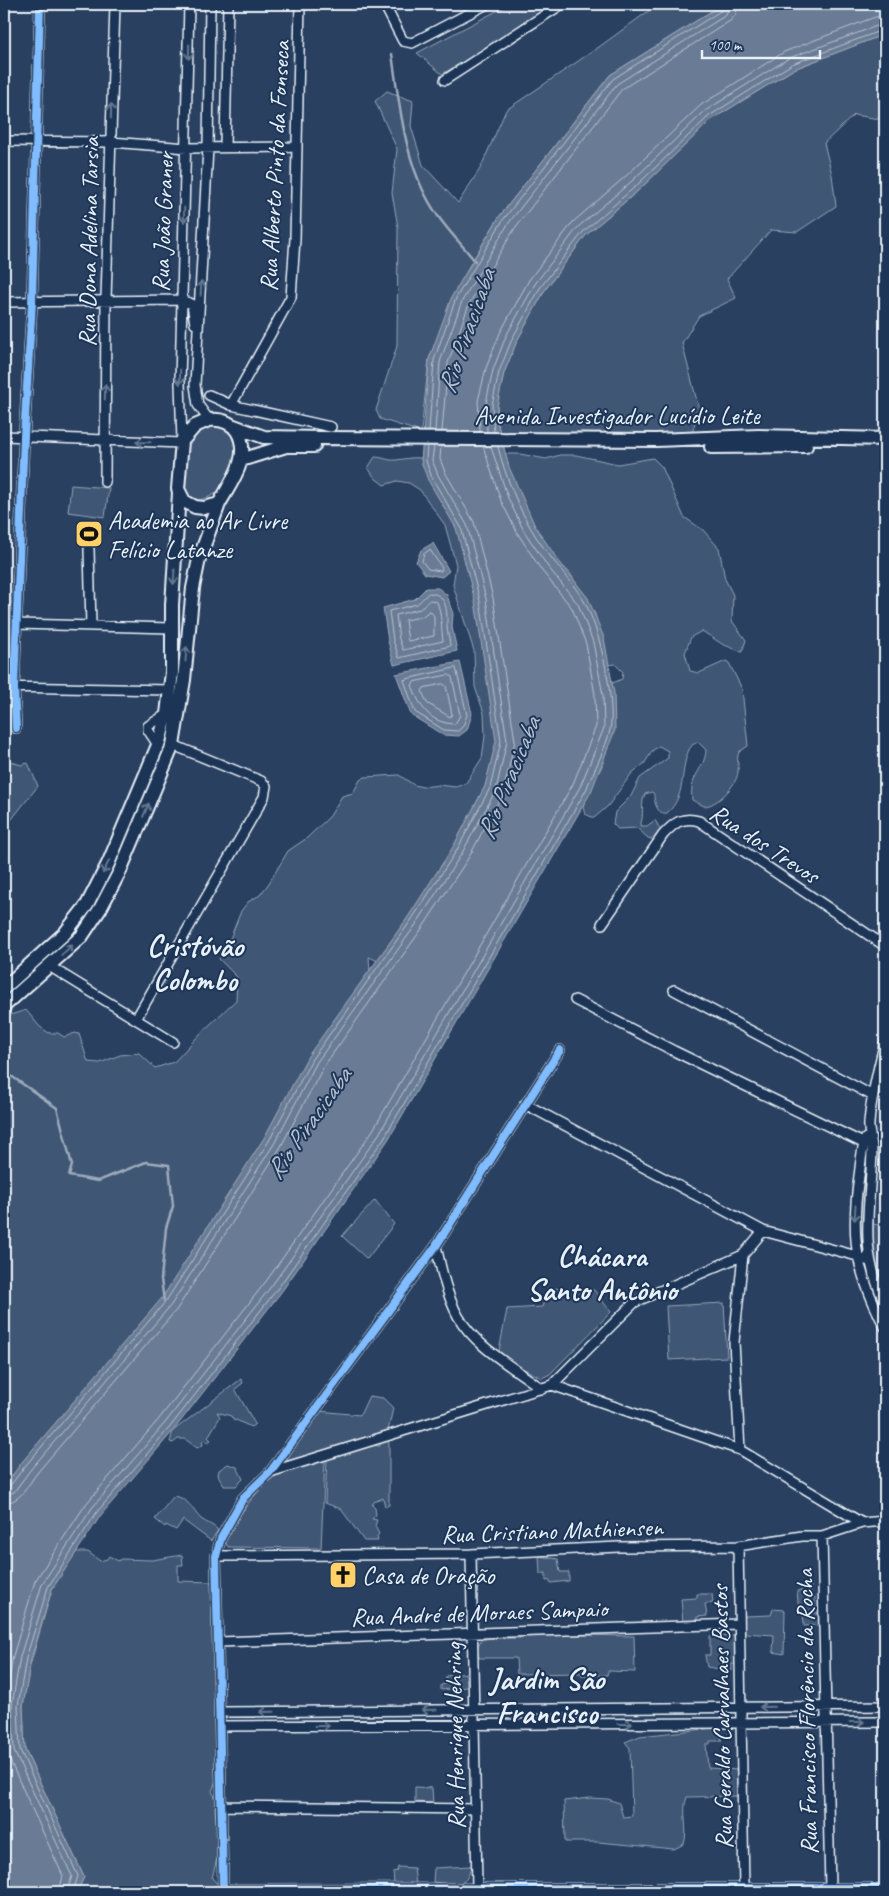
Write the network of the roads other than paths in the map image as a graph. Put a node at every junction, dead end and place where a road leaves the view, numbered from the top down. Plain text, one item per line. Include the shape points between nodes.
1 (40, 4) edge
2 (115, 4) edge
3 (189, 4) edge
4 (210, 4) edge
5 (228, 4) edge
6 (300, 4) edge
7 (384, 4) edge
8 (487, 4) edge
9 (562, 4) edge
10 (471, 7) edge
11 (445, 80) dead end
12 (38, 140) junction
13 (4, 141) edge
14 (111, 142) junction
15 (225, 147) junction
16 (297, 147) junction
17 (187, 148) junction
18 (208, 148) junction
19 (106, 300) junction
20 (181, 300) junction
21 (4, 302) edge
22 (32, 303) junction
23 (198, 338) junction
24 (210, 395) dead end
25 (231, 405) junction
26 (209, 420) junction
27 (231, 425) junction
28 (331, 427) dead end
29 (4, 436) edge
30 (24, 436) junction
31 (885, 439) edge
32 (104, 441) junction
33 (182, 442) junction
34 (514, 442) junction
35 (409, 443) junction
36 (885, 446) edge
37 (241, 460) junction
38 (106, 482) dead end
39 (178, 493) junction
40 (219, 504) junction
41 (89, 549) dead end
42 (18, 624) junction
43 (91, 626) junction
44 (171, 628) junction
45 (4, 688) edge
46 (14, 688) junction
47 (170, 690) junction
48 (16, 728) dead end
49 (173, 745) junction
50 (602, 924) dead end
51 (885, 946) edge
52 (49, 966) junction
53 (4, 988) edge
54 (674, 990) dead end
55 (575, 1000) dead end
56 (4, 1006) edge
57 (136, 1019) junction
58 (885, 1040) edge
59 (173, 1042) dead end
60 (560, 1050) dead end
61 (873, 1096) junction
62 (525, 1104) junction
63 (868, 1131) junction
64 (863, 1143) junction
65 (860, 1172) junction
66 (870, 1174) junction
67 (858, 1185) junction
68 (870, 1188) junction
69 (763, 1232) junction
70 (436, 1246) junction
71 (743, 1255) junction
72 (857, 1256) junction
73 (869, 1261) junction
74 (885, 1302) edge
75 (885, 1328) edge
76 (552, 1385) junction
77 (542, 1389) junction
78 (740, 1450) junction
79 (270, 1472) junction
80 (885, 1521) edge
81 (862, 1523) junction
82 (822, 1536) junction
83 (738, 1546) junction
84 (471, 1554) junction
85 (216, 1556) junction
86 (739, 1624) junction
87 (472, 1632) junction
88 (219, 1642) junction
89 (826, 1706) junction
90 (885, 1706) edge
91 (741, 1707) junction
92 (474, 1710) junction
93 (220, 1712) junction
94 (826, 1722) junction
95 (885, 1722) edge
96 (741, 1723) junction
97 (474, 1725) junction
98 (221, 1726) junction
99 (221, 1806) junction
100 (475, 1809) junction
101 (476, 1888) junction
102 (744, 1888) junction
103 (830, 1888) junction
104 (885, 1888) edge
105 (629, 1890) edge

1 - 12 street
14 -> 2 street, Rua Dona Adelina Tarsia
3 -> 17 street, Rua João Graner
4 - 18 street
5 - 15 street
6 - 16 street, Rua Alberto Pinto da Fonseca
7 - 10 street via 403,41 412,43
8 - 10 street
9 - 11 street
12 - 13 street
12 - 14 street
12 - 22 street
14 - 17 street
14 - 19 street, Rua Dona Adelina Tarsia
15 - 16 street
15 - 18 street
16 - 25 street, Rua Alberto Pinto da Fonseca via 291,297
17 - 18 street
17 -> 20 street, Rua João Graner
23 -> 18 street
19 - 20 street
19 - 22 street
32 -> 19 street, Rua Dona Adelina Tarsia
20 - 23 street via 192,304
20 -> 33 street, Rua João Graner
21 - 22 street
22 - 30 street
23 - 26 street via 196,396 198,405
24 - 25 street
25 - 28 street
26 - 27 main road
26 - 33 main road via 195,426
27 - 35 main road, Avenida Investigador Lucídio Leite via 264,437
27 - 37 main road via 240,439
29 - 30 street
30 - 32 street
30 - 42 street
31 - 34 main road, Avenida Investigador Lucídio Leite via 758,436
33 -> 32 street
32 - 38 street, Rua Dona Adelina Tarsia
33 - 39 main road
34 - 35 main road, Avenida Investigador Lucídio Leite
34 - 36 main road, Avenida Investigador Lucídio Leite via 651,448
35 - 37 main road, Avenida Investigador Lucídio Leite via 286,446
37 - 40 main road
39 - 40 main road via 195,507
39 -> 44 main road
49 -> 40 main road via 184,680 193,588 199,559
41 - 43 street
42 - 43 street
42 - 46 street
43 - 44 street
44 - 47 main road
45 - 46 street
46 - 47 street
46 - 48 street
47 -> 53 main road via 158,745 108,864 87,905 54,943
52 -> 49 main road via 82,936 100,909 120,871
49 - 57 street via 261,781 266,786 264,796
50 - 51 street, Rua dos Trevos via 662,835 674,823 685,818 699,821
52 - 56 main road
52 - 57 street
54 - 61 street
55 - 64 street
57 - 59 street
58 - 61 street
60 - 62 street
61 - 63 street
62 - 69 street
62 - 70 street
63 - 64 street
63 - 66 street via 872,1147
64 - 65 street
65 - 66 street
65 - 67 street
66 - 68 street
67 - 68 street
67 -> 72 street
68 - 73 street
69 - 71 street
69 - 72 street
70 - 77 street via 450,1295 464,1325
70 - 79 street
71 - 76 street via 635,1302
71 - 78 street via 734,1342
72 - 73 street
72 - 75 street via 862,1278
73 - 74 street
76 - 77 street
76 - 78 street
77 - 79 street
78 - 81 street
79 - 85 street via 243,1498 220,1538
80 - 81 street, Rua Cristiano Mathiensen
81 - 82 street, Rua Cristiano Mathiensen
82 - 83 street, Rua Cristiano Mathiensen
82 - 89 street, Rua Francisco Florêncio da Rocha
83 - 84 street, Rua Cristiano Mathiensen via 619,1547
83 - 86 street, Rua Geraldo Carvalhaes Bastos
84 - 85 street, Rua Cristiano Mathiensen
84 - 87 street, Rua Henrique Nehring
85 - 88 street
86 - 87 street, Rua André de Moraes Sampaio
86 - 91 street, Rua Geraldo Carvalhaes Bastos
87 - 88 street, Rua André de Moraes Sampaio
87 - 92 street, Rua Henrique Nehring
88 - 93 street
89 - 90 street
89 -> 91 street
89 - 94 street, Rua Francisco Florêncio da Rocha
91 - 92 street
91 - 96 street, Rua Geraldo Carvalhaes Bastos
92 -> 93 street
92 - 97 street, Rua Henrique Nehring
93 - 98 street
94 -> 95 street
94 - 96 street
94 - 103 street, Rua Francisco Florêncio da Rocha
97 -> 96 street
96 - 102 street, Rua Geraldo Carvalhaes Bastos
98 -> 97 street
97 - 100 street, Rua Henrique Nehring
98 - 99 street
99 - 100 street
99 - 101 street via 223,1887 226,1889
100 - 101 street, Rua Henrique Nehring
101 - 105 street
102 - 103 street
102 - 105 street
103 - 104 street

